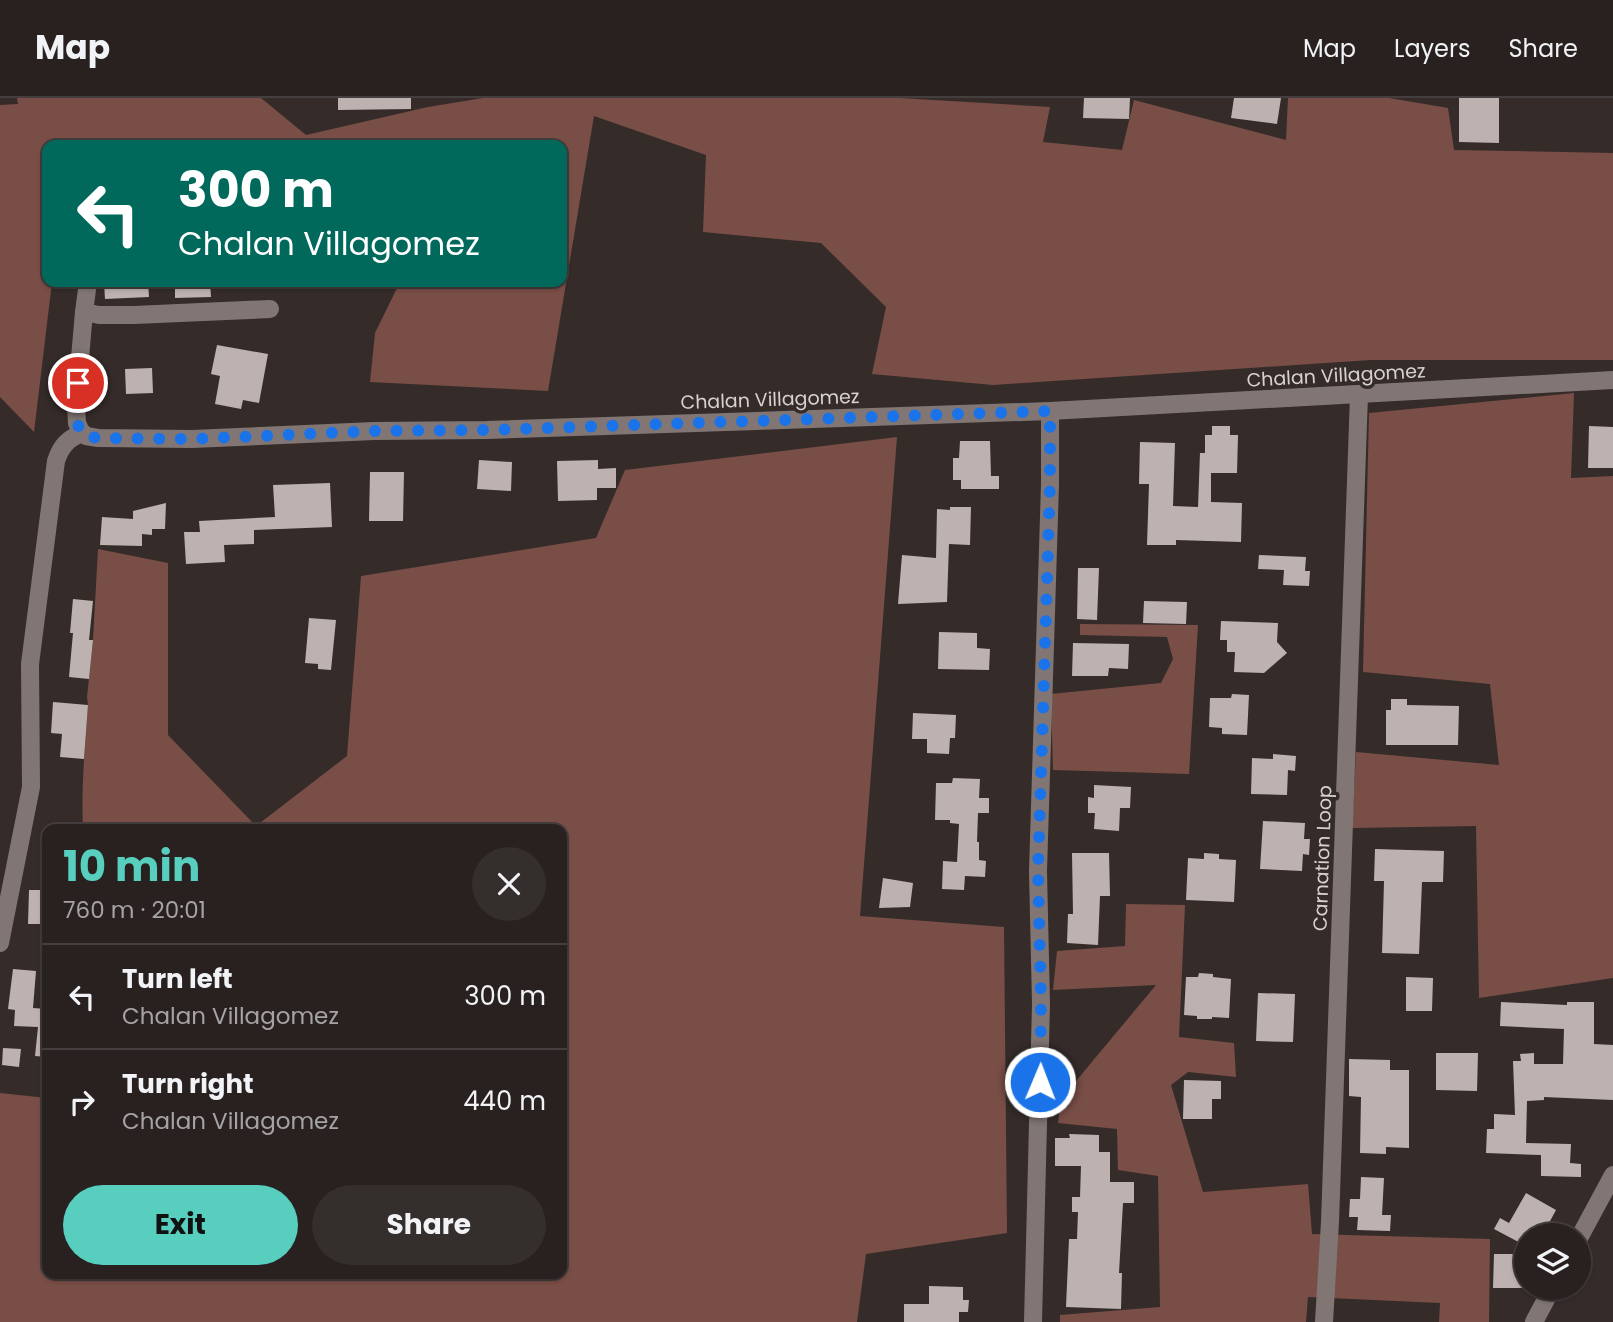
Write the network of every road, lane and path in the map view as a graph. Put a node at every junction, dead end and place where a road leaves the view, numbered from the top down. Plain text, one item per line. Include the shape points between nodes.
1 (87, 287) edge
2 (270, 309) dead end
3 (84, 312) junction
4 (1613, 380) edge
5 (1359, 395) junction
6 (1050, 411) junction
7 (83, 433) junction
8 (0, 943) edge
9 (1613, 1175) edge
10 (1587, 1223) edge
11 (1546, 1300) edge
12 (1033, 1322) edge
13 (1324, 1322) edge
14 (1534, 1322) edge

1 - 3 street
2 - 3 street via 134,316
3 - 7 street via 76,414
4 - 5 street, Chalan Villagomez
5 - 6 street, Chalan Villagomez
5 - 13 street, Carnation Loop
6 - 7 street, Chalan Villagomez via 192,439 98,438
6 - 12 street
7 - 8 street via 67,441 56,461 30,664 31,787
9 - 10 street
11 - 14 street

